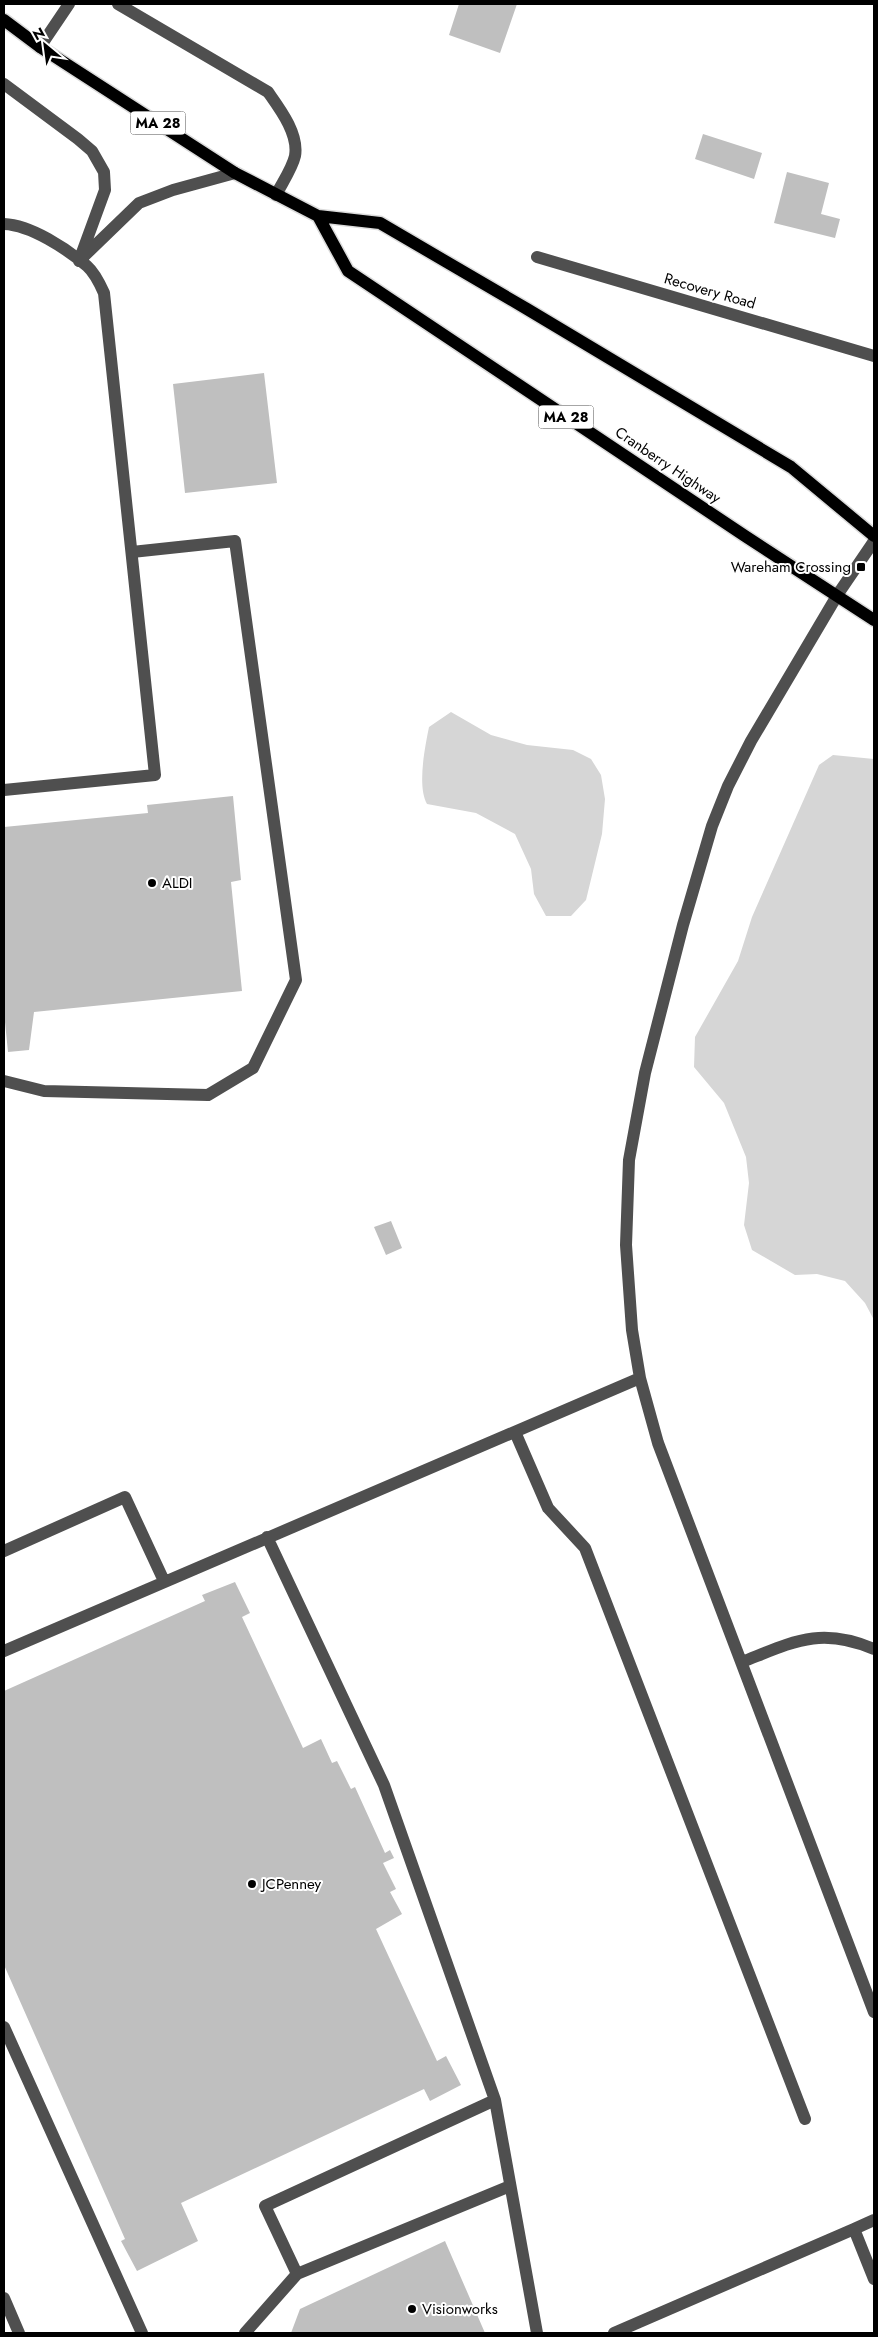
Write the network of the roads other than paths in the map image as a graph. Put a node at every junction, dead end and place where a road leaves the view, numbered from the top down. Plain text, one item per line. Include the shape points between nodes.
1 (69, 4) edge
2 (118, 4) edge
3 (4, 20) edge
4 (40, 47) junction
5 (4, 84) edge
6 (235, 173) junction
7 (276, 195) junction
8 (318, 216) junction
9 (4, 224) edge
10 (537, 257) dead end
11 (79, 260) junction
12 (874, 356) edge
13 (874, 536) edge
14 (874, 541) edge
15 (132, 552) junction
16 (838, 594) junction
17 (874, 620) edge
18 (4, 790) edge
19 (4, 1081) edge
20 (640, 1378) junction
21 (514, 1432) junction
22 (267, 1537) junction
23 (4, 1551) edge
24 (164, 1581) junction
25 (874, 1648) edge
26 (4, 1650) edge
27 (742, 1662) junction
28 (874, 2012) edge
29 (4, 2027) edge
30 (495, 2100) junction
31 (804, 2120) dead end
32 (510, 2186) junction
33 (874, 2220) edge
34 (854, 2229) junction
35 (297, 2274) junction
36 (874, 2279) edge
37 (4, 2298) edge
38 (19, 2333) edge
39 (142, 2333) edge
40 (245, 2333) edge
41 (537, 2333) edge
42 (614, 2333) edge

1 - 4 street
2 - 7 street via 268,92 292,134 295,156
3 - 4 main road, MA 28
4 - 6 main road, MA 28
5 - 11 street via 92,151 104,172 104,190
6 - 7 main road, MA 28
6 - 11 street via 139,203
7 - 8 main road, MA 28
8 - 13 main road, MA 28 via 380,223 791,467
8 - 16 main road, Cranberry Highway / MA 28 via 348,271 737,531
9 - 11 street via 31,231
10 - 12 street, Recovery Road
11 - 15 street via 94,274 107,303
14 - 16 street
15 - 18 street via 155,775
15 - 19 street via 235,541 296,980 253,1068 208,1095 44,1091
16 - 17 main road, Cranberry Highway / MA 28
16 - 20 street via 728,786 712,826 658,1016 635,1117 626,1198 628,1288
20 - 21 street
20 - 27 street via 658,1444
21 - 22 street
21 - 31 street via 548,1508 585,1548
22 - 24 street
22 - 30 street via 384,1785
23 - 24 street via 125,1497
24 - 26 street
25 - 27 street via 855,1641 823,1637 790,1644
27 - 28 street
29 - 39 street
30 - 32 street
30 - 35 street via 265,2206
32 - 35 street
32 - 41 street
33 - 34 street
34 - 36 street
34 - 42 street
35 - 40 street
37 - 38 street

